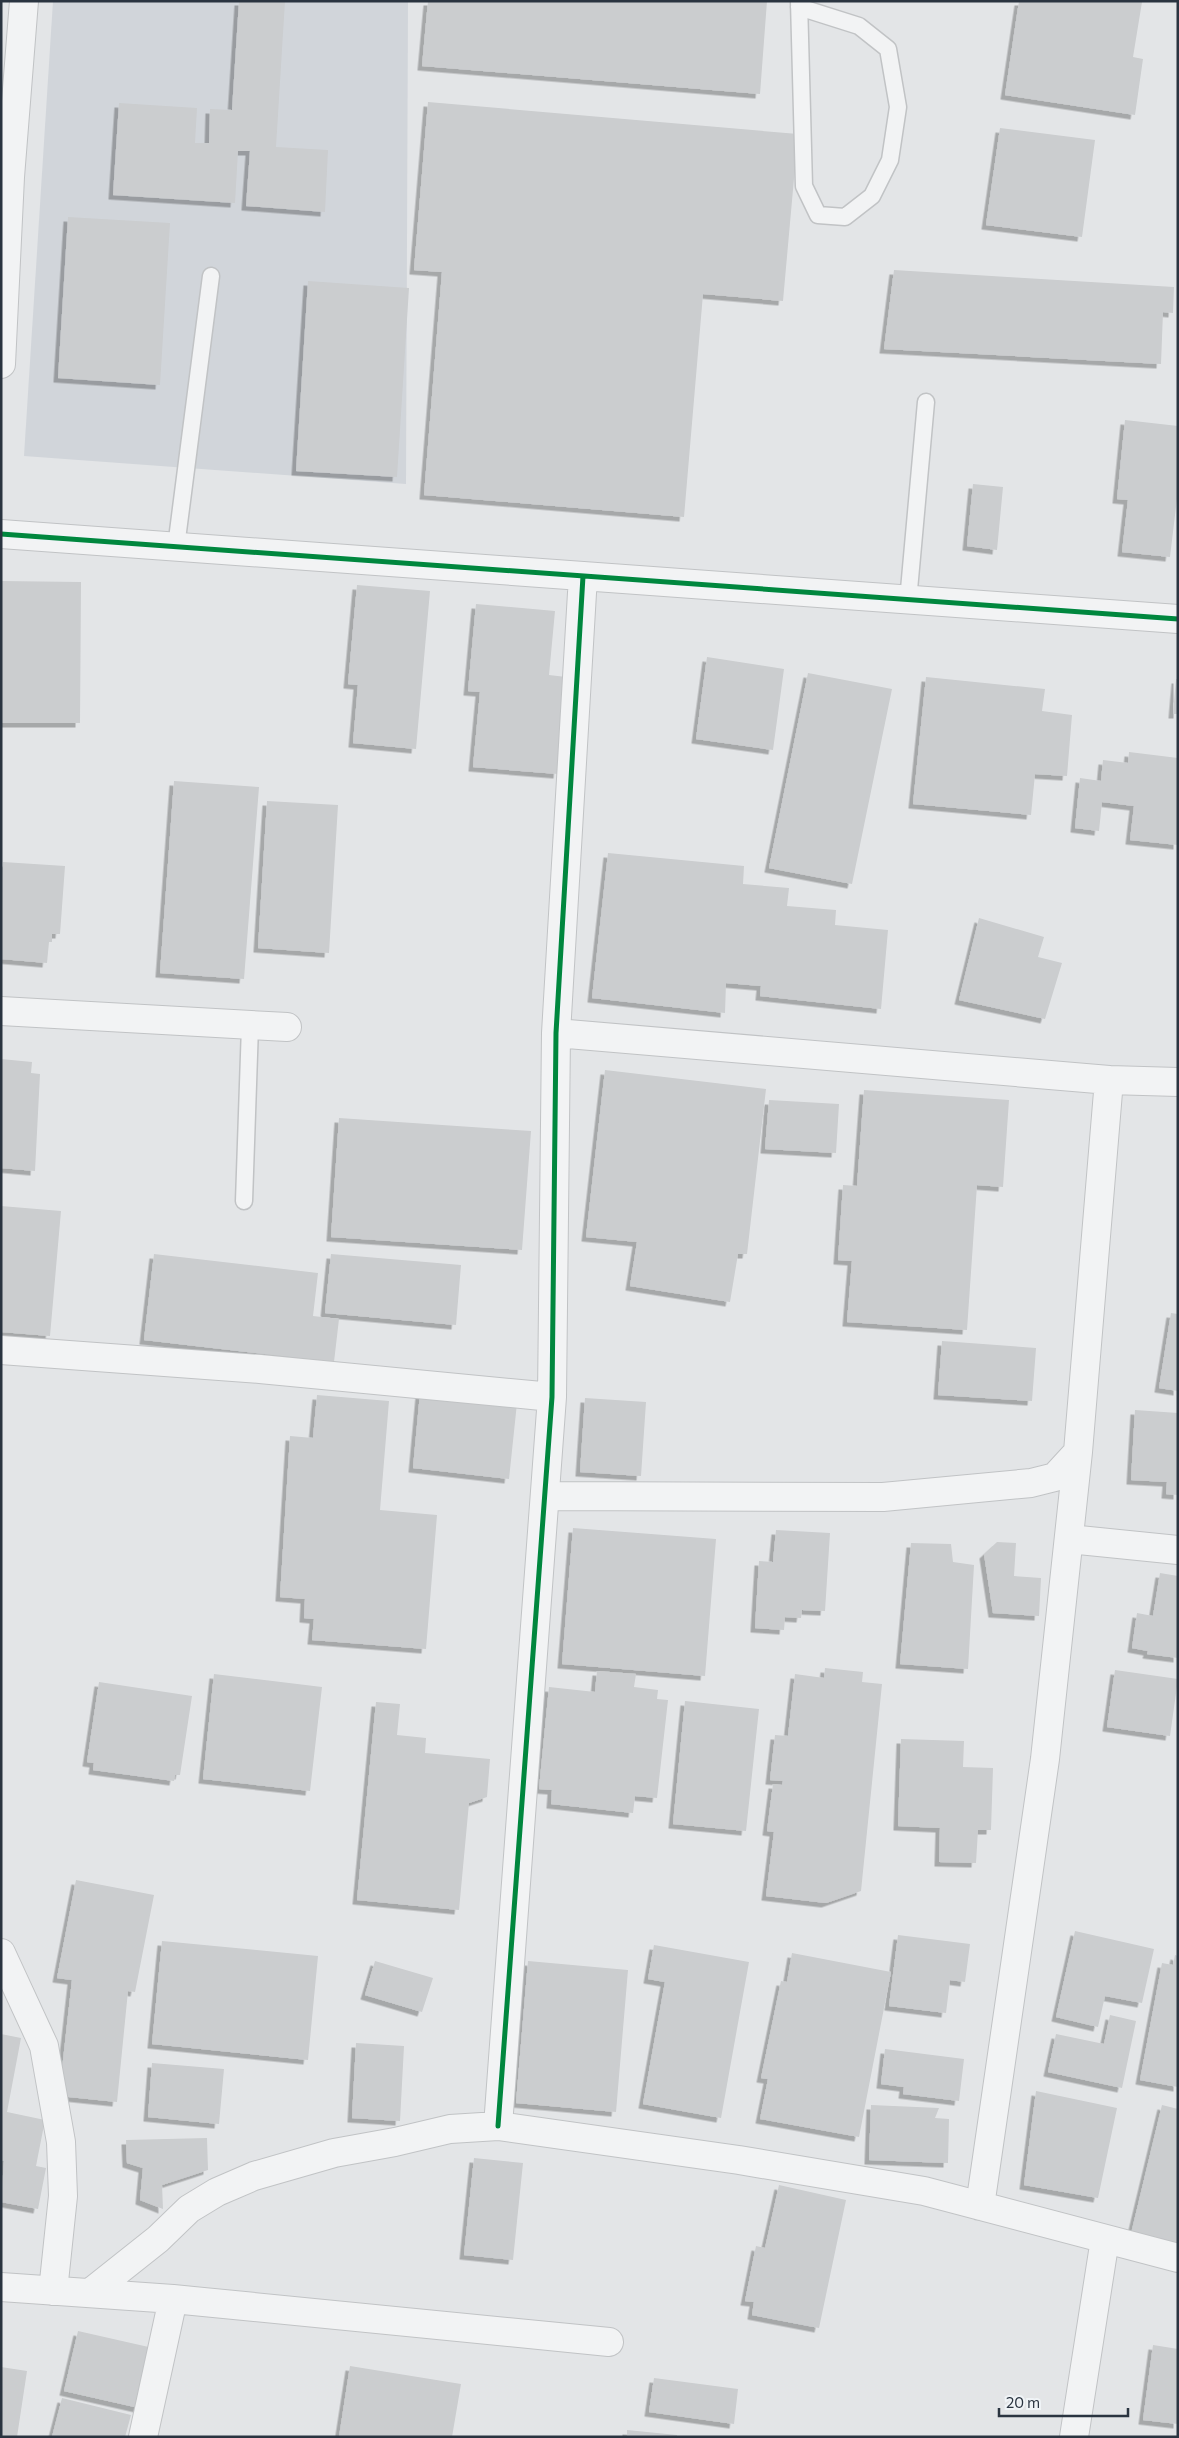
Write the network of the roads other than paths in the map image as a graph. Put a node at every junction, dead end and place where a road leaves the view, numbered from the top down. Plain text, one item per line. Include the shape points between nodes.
1 (24, 1) edge
2 (799, 4) edge
3 (6, 177) edge
4 (211, 276) dead end
5 (1, 364) edge
6 (926, 402) dead end
7 (1, 534) edge
8 (176, 547) junction
9 (583, 576) junction
10 (908, 601) junction
11 (1178, 619) edge
12 (1, 1011) edge
13 (250, 1026) junction
14 (287, 1027) dead end
15 (556, 1033) junction
16 (1109, 1080) junction
17 (1178, 1082) edge
18 (244, 1201) dead end
19 (1, 1350) edge
20 (552, 1397) junction
21 (1078, 1452) junction
22 (545, 1496) junction
23 (1069, 1539) junction
24 (1178, 1550) edge
25 (1, 1952) edge
26 (498, 2126) junction
27 (980, 2206) junction
28 (1105, 2239) junction
29 (1178, 2258) edge
30 (1, 2287) edge
31 (53, 2291) junction
32 (90, 2293) junction
33 (173, 2299) junction
34 (608, 2342) dead end
35 (144, 2437) edge
36 (1074, 2437) edge

1 - 3 street
2 - 2 lane via 804,186 818,215 845,217 872,196 890,160 898,107 888,49 859,26
3 - 5 street
4 - 8 lane
6 - 10 lane
7 - 8 street
8 - 9 street
9 - 10 street
9 - 15 street
10 - 11 street
12 - 13 street
13 - 14 street
13 - 18 lane
15 - 16 street
15 - 20 street
16 - 17 street
16 - 21 street
19 - 20 street via 260,1369
20 - 22 street
21 - 22 street via 1055,1478 883,1497
21 - 23 street
22 - 26 street
23 - 24 street
23 - 27 street via 1045,1759
25 - 31 street via 44,2046 62,2142 63,2196
26 - 27 street via 739,2160 924,2191
26 - 32 street via 450,2129 334,2153 254,2176 216,2192 189,2209 158,2239
27 - 28 street
28 - 29 street
28 - 36 street
30 - 31 street
31 - 32 street
32 - 33 street
33 - 34 street
33 - 35 street

